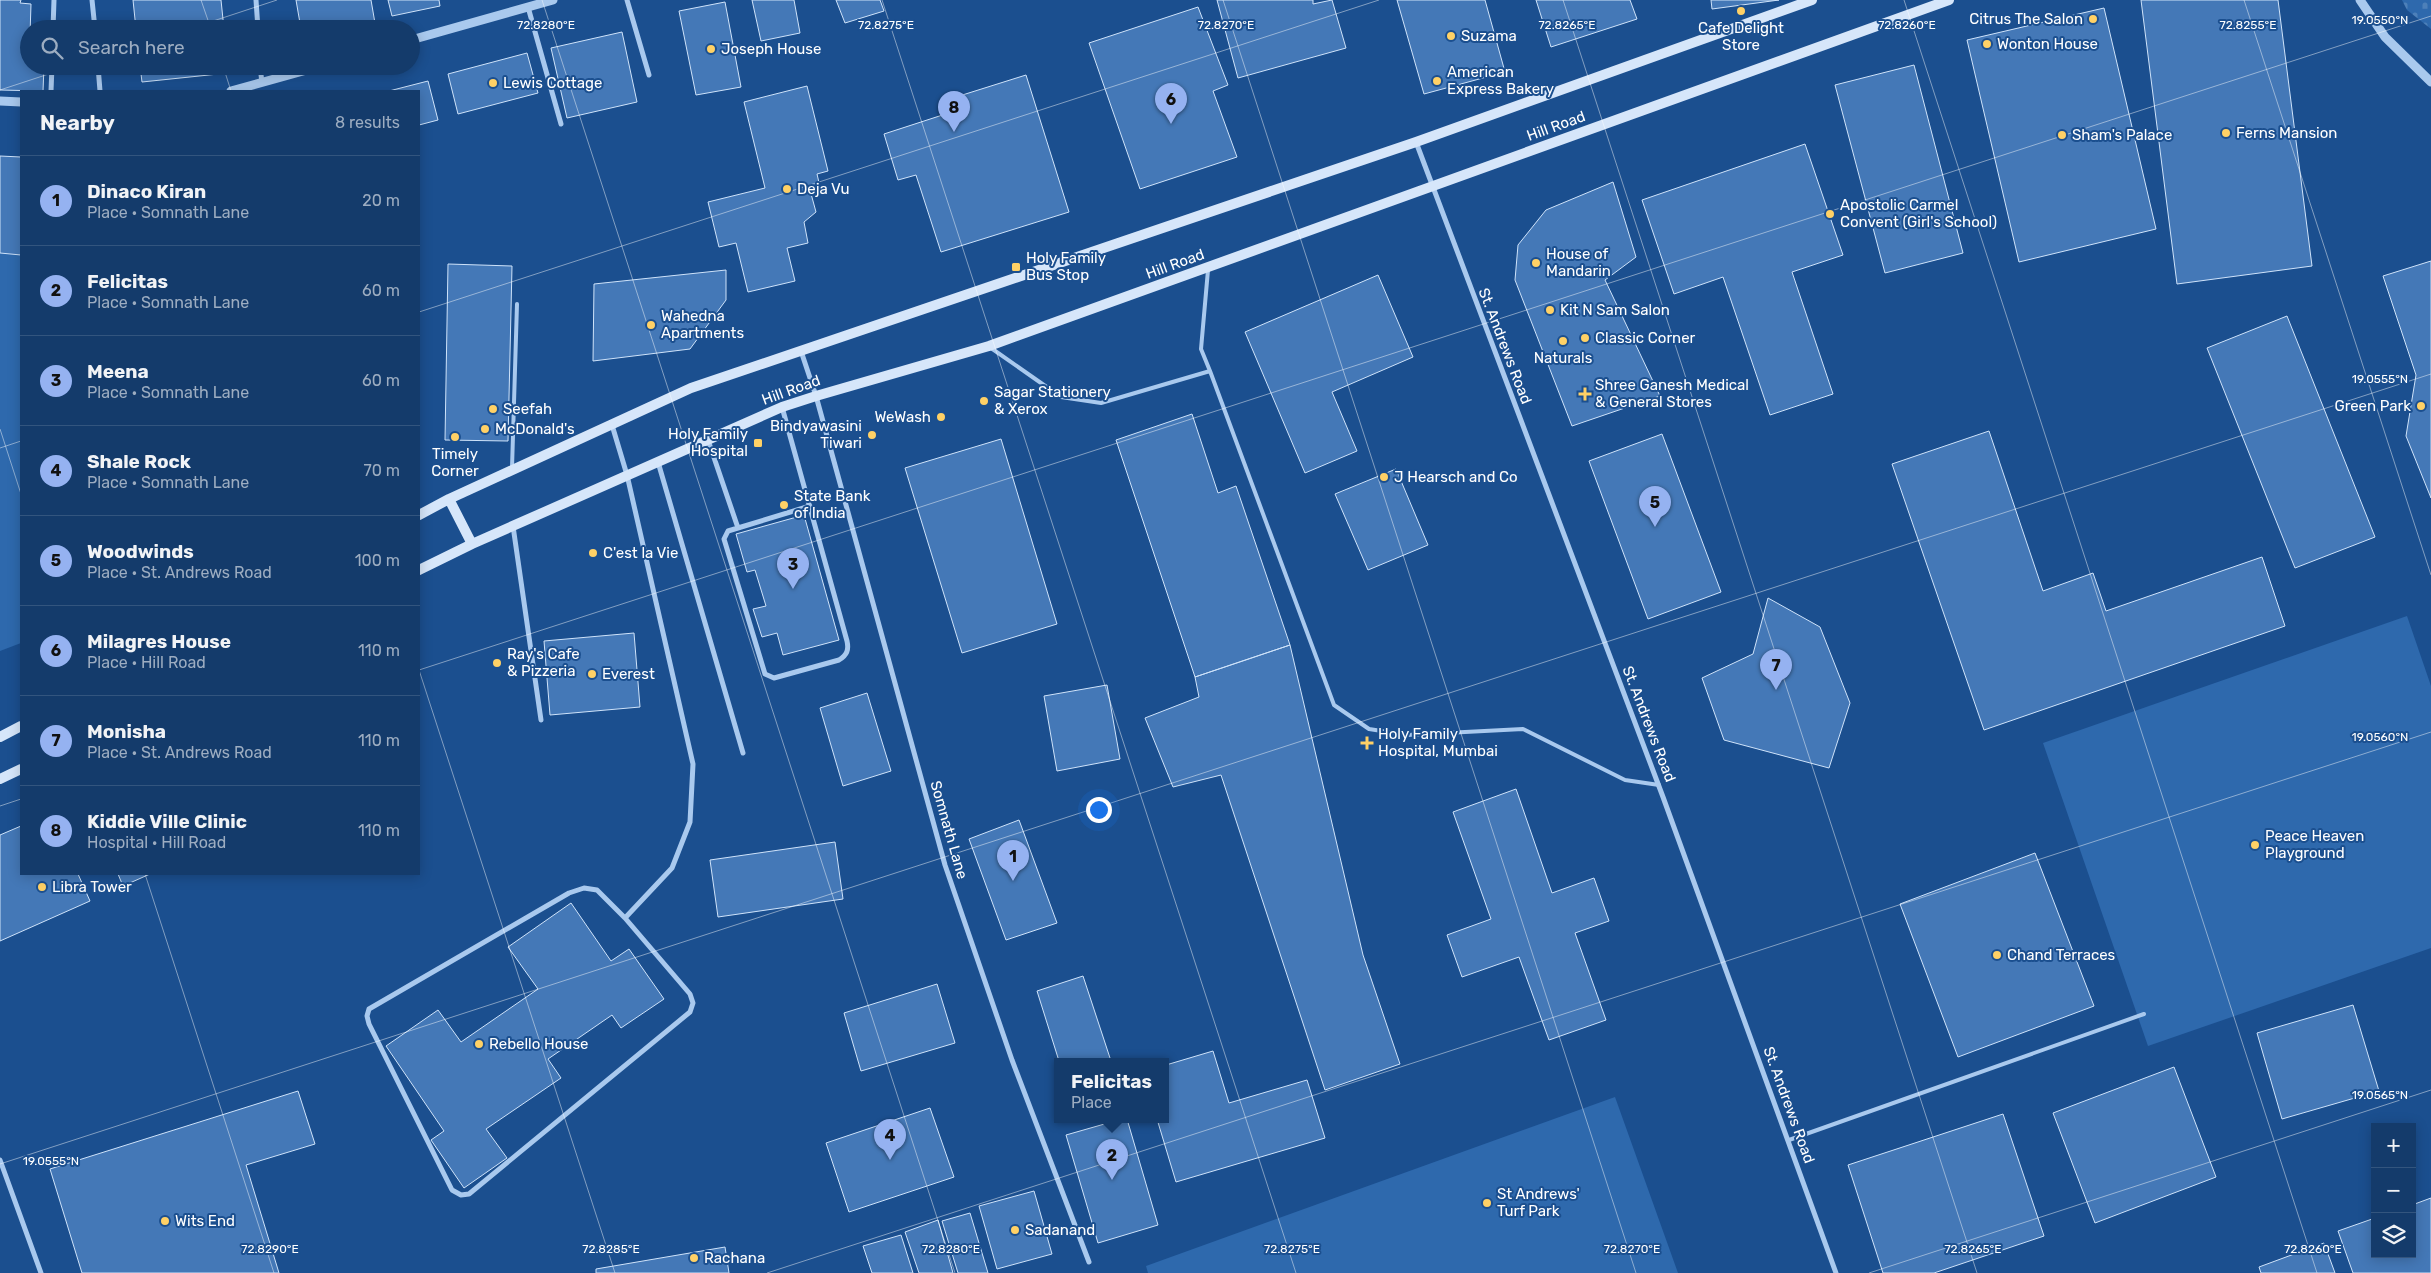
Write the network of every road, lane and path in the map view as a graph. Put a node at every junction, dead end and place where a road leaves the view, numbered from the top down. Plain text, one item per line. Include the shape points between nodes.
1 (54, 0) edge
2 (92, 0) edge
3 (256, 0) edge
4 (553, 0) edge
5 (627, 0) edge
6 (1812, 0) edge
7 (1949, 0) edge
8 (2360, 0) edge
9 (528, 7) junction
10 (53, 20) edge
11 (94, 20) edge
12 (257, 20) edge
13 (420, 37) edge
14 (52, 75) edge
15 (99, 75) edge
16 (261, 75) edge
17 (290, 75) edge
18 (649, 75) dead end
19 (2431, 82) edge
20 (262, 83) junction
21 (51, 90) edge
22 (100, 90) edge
23 (235, 90) edge
24 (0, 101) edge
25 (20, 102) edge
26 (561, 124) dead end
27 (1416, 142) junction
28 (1432, 187) junction
29 (1208, 268) junction
30 (517, 304) dead end
31 (989, 346) junction
32 (801, 351) junction
33 (1210, 372) junction
34 (816, 396) junction
35 (782, 408) junction
36 (612, 425) junction
37 (708, 440) junction
38 (658, 461) junction
39 (512, 470) junction
40 (626, 475) junction
41 (449, 499) junction
42 (810, 506) junction
43 (420, 514) edge
44 (513, 526) junction
45 (738, 528) junction
46 (472, 544) junction
47 (420, 570) edge
48 (542, 720) dead end
49 (20, 727) edge
50 (0, 737) edge
51 (743, 753) dead end
52 (20, 769) edge
53 (0, 779) edge
54 (1659, 785) junction
55 (625, 918) junction
56 (2144, 1014) dead end
57 (1788, 1140) junction
58 (0, 1160) edge
59 (1089, 1262) dead end
60 (41, 1273) edge
61 (1836, 1273) edge

1 - 10 street
2 - 11 street
3 - 12 street
4 - 9 street
5 - 18 street
6 - 27 main road
7 - 28 main road, Hill Road
8 - 19 street via 2385,37
9 - 13 street
9 - 26 street
14 - 21 street
15 - 22 street
16 - 20 street
17 - 20 street
20 - 23 street
24 - 25 street
27 - 28 street, St. Andrews Road
27 - 32 main road
28 - 29 main road, Hill Road
28 - 54 street, St. Andrews Road
29 - 31 main road, Hill Road
29 - 33 lane via 1201,349
30 - 39 lane
31 - 33 lane via 1062,397 1101,403
31 - 34 main road, Hill Road
32 - 34 street, Somnath Lane
32 - 36 main road via 691,388
33 - 54 lane via 1334,705 1369,729 1407,735 1523,730 1625,780
34 - 35 main road, Hill Road
34 - 59 street, Somnath Lane via 945,865 1012,1060
35 - 37 main road, Hill Road
35 - 42 street
36 - 39 main road
36 - 40 street
37 - 38 main road, Hill Road
37 - 45 street
38 - 40 main road, Hill Road
38 - 51 street
39 - 41 main road
40 - 44 main road, Hill Road
40 - 55 street via 693,764 690,822 672,868
41 - 43 main road
41 - 46 main road
42 - 45 street
42 - 45 street via 847,641 847,653 839,660 780,677 765,674 724,539 726,532
44 - 46 main road, Hill Road
44 - 48 street
46 - 47 main road, Hill Road
49 - 50 main road
52 - 53 main road
54 - 57 street, St. Andrews Road
55 - 55 street via 690,994 690,1012 469,1194 461,1195 452,1190 369,1024 369,1008 577,890 597,890
56 - 57 lane
57 - 61 street, St. Andrews Road
58 - 60 street

